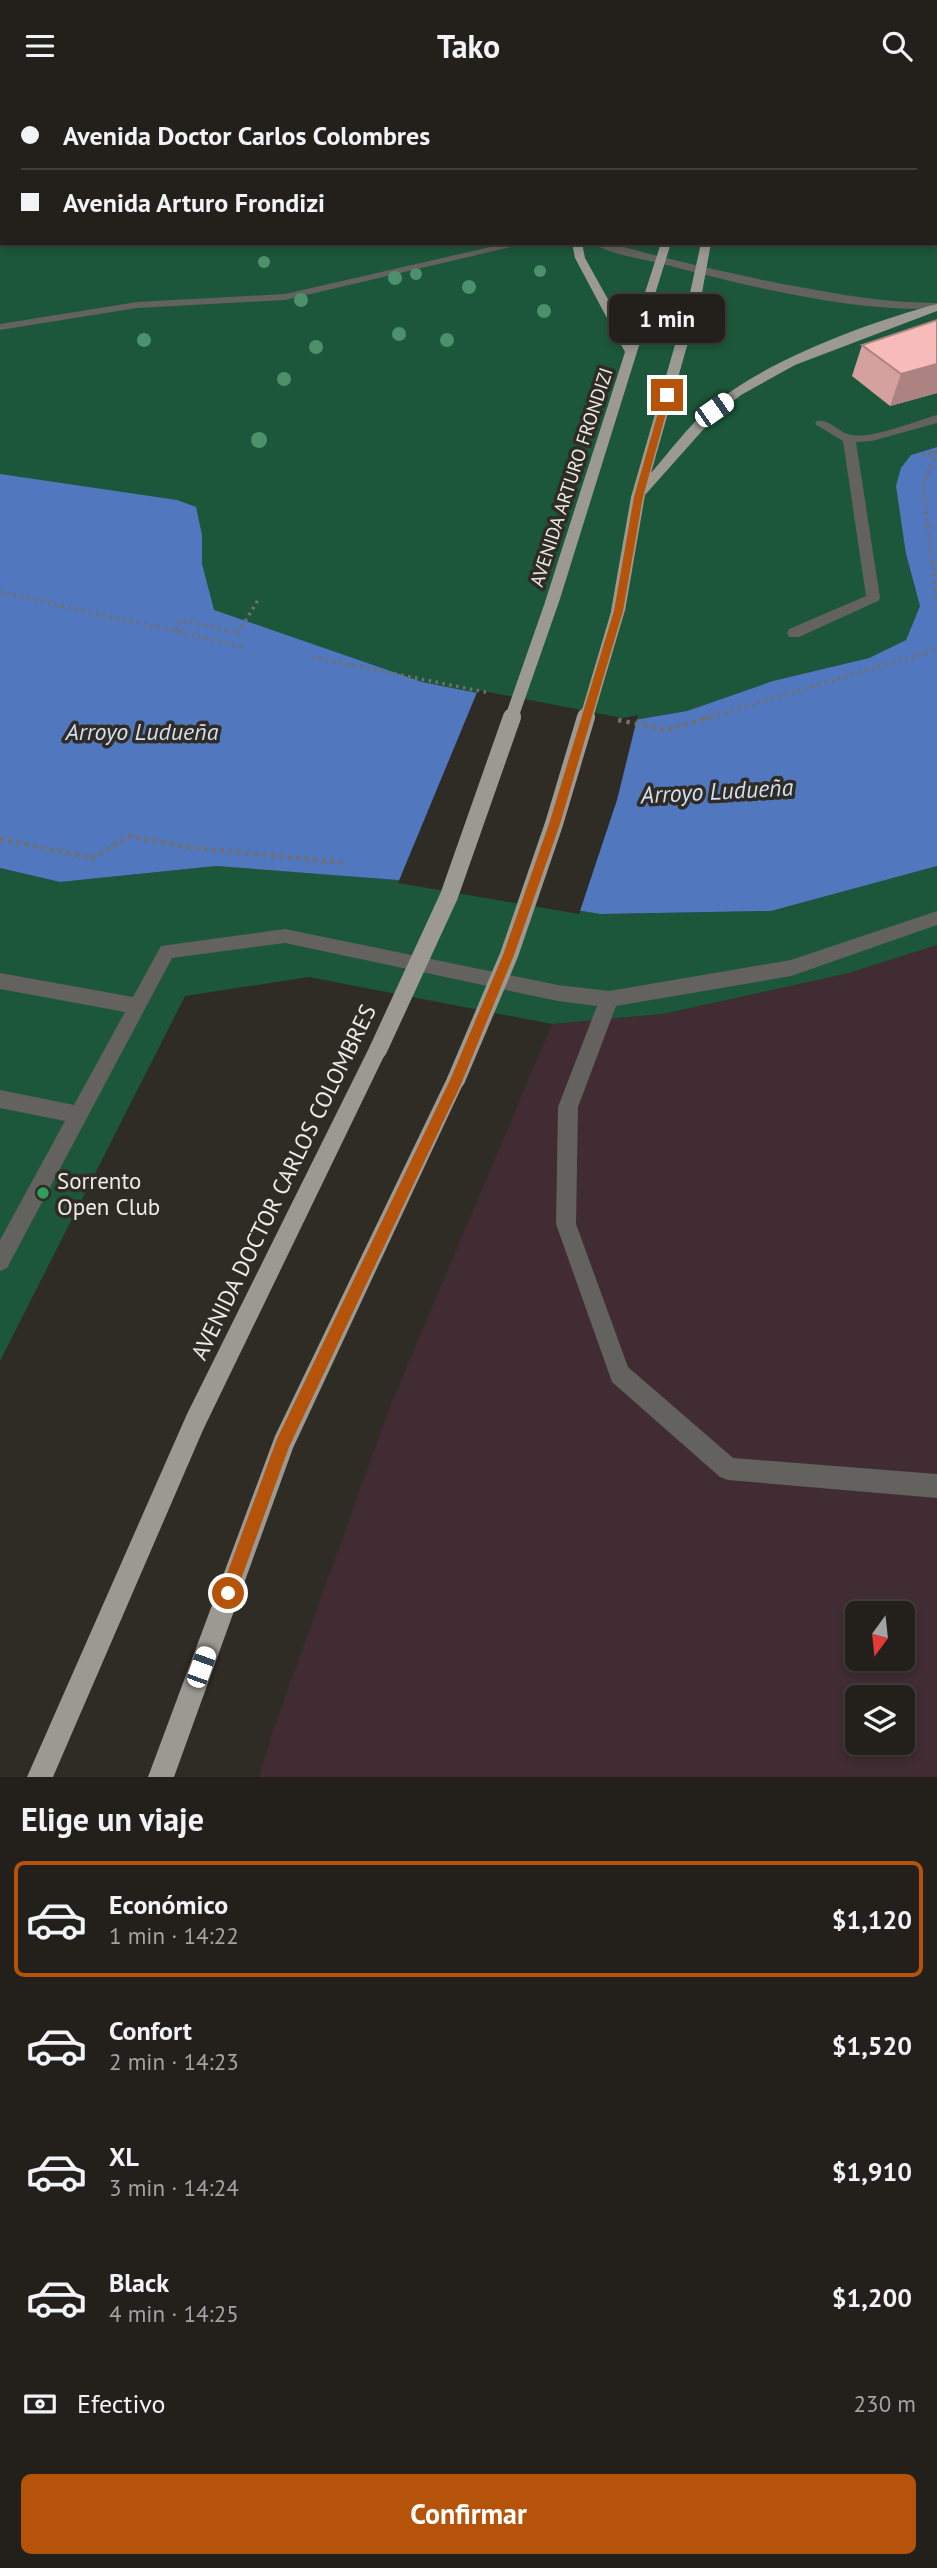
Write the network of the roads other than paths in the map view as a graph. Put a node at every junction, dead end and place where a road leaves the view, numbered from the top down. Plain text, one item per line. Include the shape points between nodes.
1 (514, 245) edge
2 (577, 245) edge
3 (605, 245) edge
4 (666, 245) edge
5 (706, 245) edge
6 (662, 262) junction
7 (700, 271) junction
8 (937, 306) edge
9 (0, 327) edge
10 (631, 352) junction
11 (937, 419) edge
12 (821, 424) dead end
13 (849, 439) junction
14 (638, 497) junction
15 (552, 601) joint
16 (794, 633) dead end
17 (937, 918) edge
18 (0, 981) edge
19 (609, 999) junction
20 (137, 1006) junction
21 (0, 1099) edge
22 (79, 1115) junction
23 (0, 1261) edge
24 (937, 1486) edge
25 (40, 1777) edge
26 (161, 1777) edge

1 - 9 street via 285,297 137,305
2 - 10 main road
3 - 6 street
4 - 6 main road, AVENIDA ARTURO FRONDIZI
5 - 7 main road
6 - 7 street
6 - 10 main road, AVENIDA ARTURO FRONDIZI
7 - 8 street via 869,304
7 - 14 main road
8 - 14 main road via 825,348 760,379 714,410
10 - 15 main road, AVENIDA ARTURO FRONDIZI
11 - 13 street
12 - 13 street
13 - 16 street via 873,598
14 - 26 main road, bridge via 618,611 509,955 456,1080 283,1444
15 - 25 main road, AVENIDA DOCTOR CARLOS COLOMBRES, bridge via 449,896 195,1422
17 - 19 street via 791,968
18 - 20 street
19 - 20 street via 558,993 285,936 167,951
19 - 24 street via 568,1107 566,1224 620,1374 728,1469
20 - 22 street
21 - 22 street
22 - 23 street

